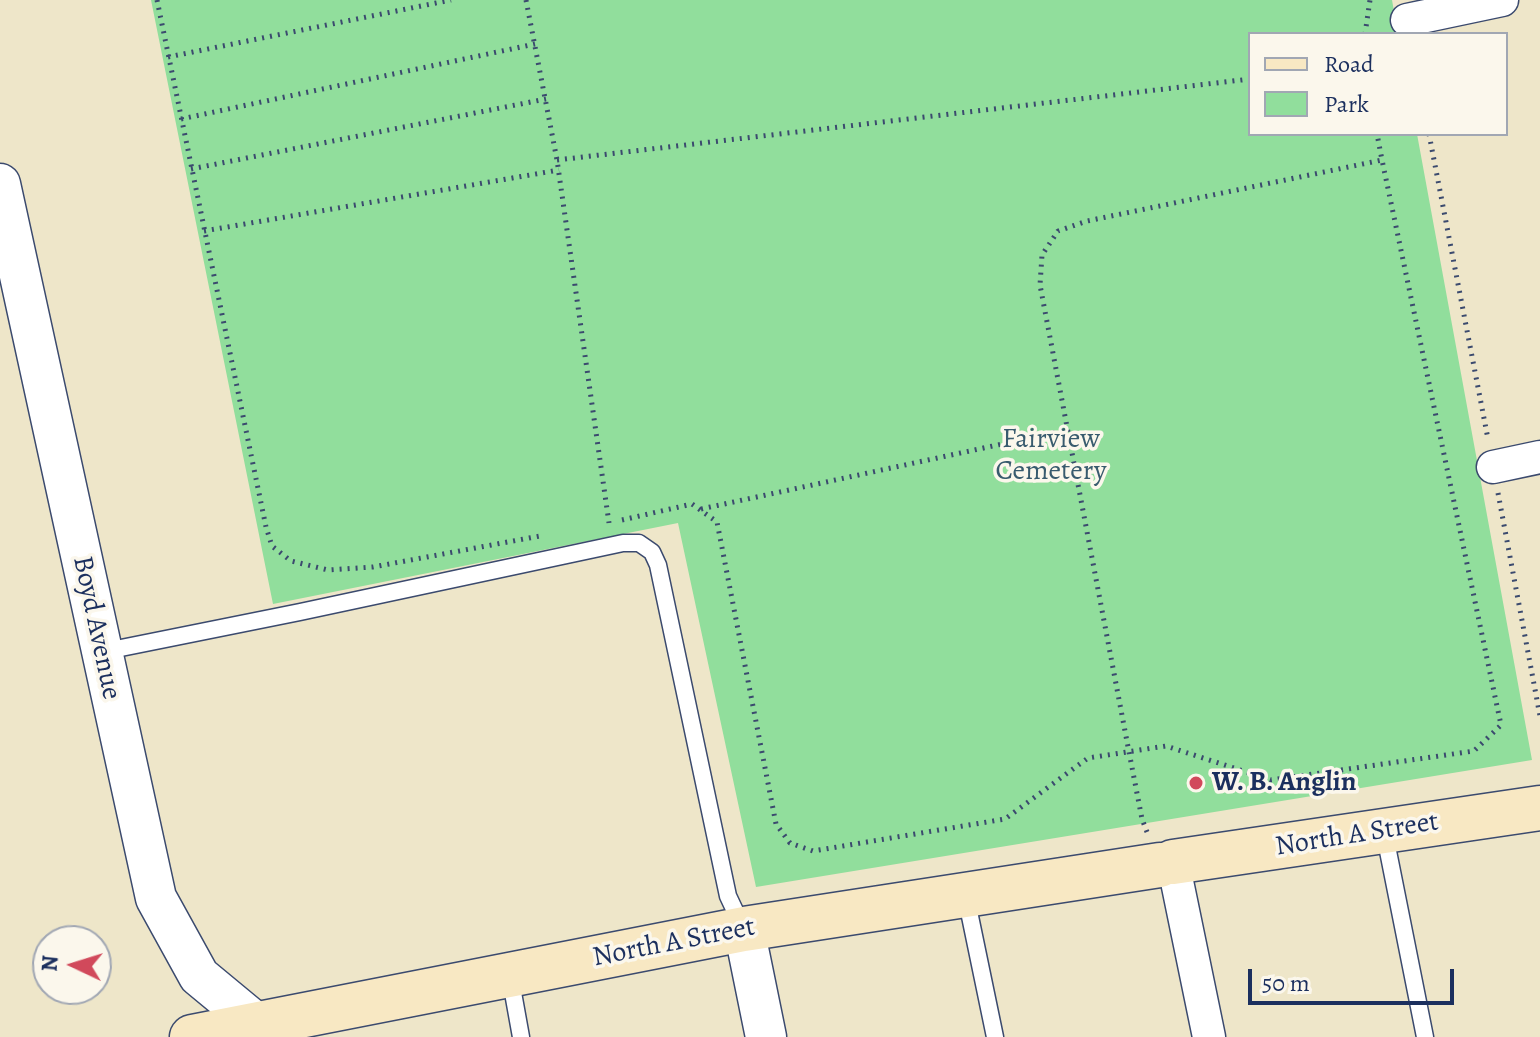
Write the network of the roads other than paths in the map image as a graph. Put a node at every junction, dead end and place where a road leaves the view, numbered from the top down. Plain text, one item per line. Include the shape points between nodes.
1 (1502, 0) edge
2 (1407, 20) dead end
3 (0, 184) edge
4 (1540, 457) edge
5 (1493, 467) road end
6 (100, 652) junction
7 (1540, 808) edge
8 (1384, 831) junction
9 (1166, 864) junction
10 (966, 895) junction
11 (744, 929) junction
12 (510, 975) junction
13 (258, 1031) edge
14 (192, 1037) edge
15 (521, 1037) edge
16 (766, 1037) edge
17 (995, 1037) edge
18 (1209, 1037) edge
19 (1425, 1037) edge

1 - 2 street
3 - 6 street, Boyd Avenue
4 - 5 street
6 - 11 lane via 639,543 658,565 728,896
6 - 13 street, Boyd Avenue via 156,898 199,976
7 - 8 main road, North A Street
8 - 9 main road, North A Street
8 - 19 lane
9 - 10 main road, North A Street
9 - 18 street
10 - 11 main road, North A Street
10 - 17 lane
11 - 12 main road, North A Street
11 - 16 street
12 - 13 main road, North A Street
12 - 15 lane
13 - 14 main road, North A Street

